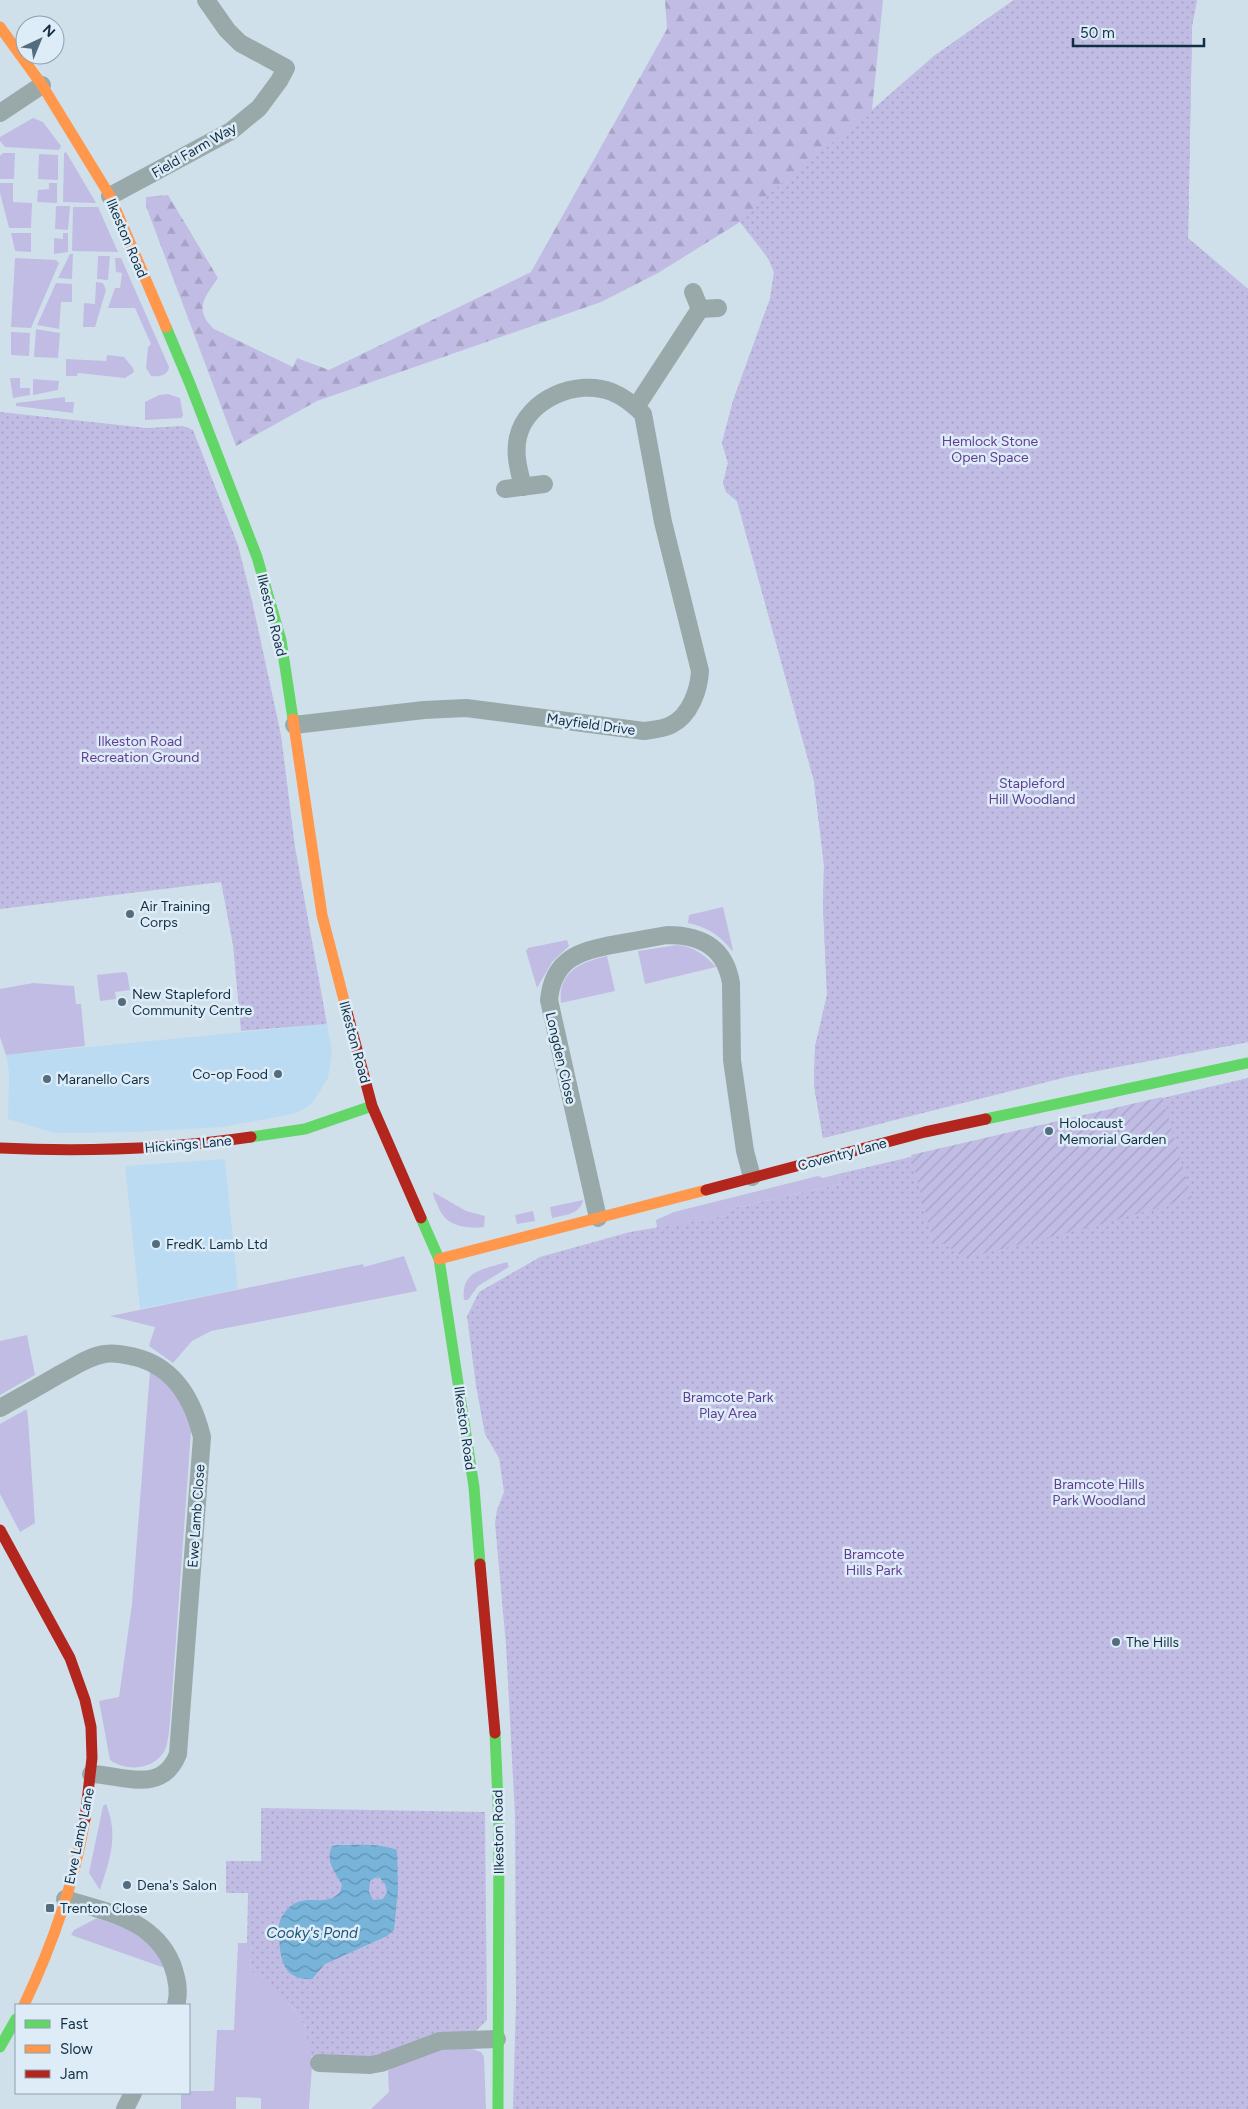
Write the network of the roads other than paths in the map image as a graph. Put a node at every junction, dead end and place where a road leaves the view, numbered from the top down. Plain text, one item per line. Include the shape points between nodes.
1 (206, 0) edge
2 (0, 27) edge
3 (42, 85) junction
4 (0, 113) edge
5 (110, 196) junction
6 (693, 292) dead end
7 (718, 308) dead end
8 (700, 309) junction
9 (636, 407) junction
10 (544, 484) dead end
11 (523, 487) junction
12 (505, 489) dead end
13 (294, 725) junction
14 (1248, 1063) edge
15 (372, 1106) junction
16 (0, 1148) edge
17 (752, 1177) junction
18 (598, 1218) junction
19 (439, 1259) junction
20 (0, 1408) edge
21 (0, 1530) edge
22 (91, 1774) junction
23 (65, 1899) junction
24 (24, 2004) edge
25 (176, 2004) edge
26 (15, 2021) edge
27 (497, 2039) junction
28 (0, 2046) edge
29 (319, 2063) dead end
30 (132, 2094) edge
31 (125, 2109) edge
32 (498, 2109) edge

1 - 5 street, Field Farm Way via 240,43 286,68 259,108 231,131
2 - 3 main road, Ilkeston Road
3 - 4 street
3 - 5 main road, Ilkeston Road
5 - 13 main road, Ilkeston Road via 190,384 257,557 281,640
6 - 8 street
7 - 8 street
8 - 9 street
9 - 11 street via 610,392 587,388 542,402 524,423 518,437 516,454
9 - 13 street, Mayfield Drive via 644,414 664,522 700,670 694,699 672,725 644,731 466,708
10 - 11 street
11 - 12 street
13 - 15 main road, Ilkeston Road via 322,915
14 - 17 main road, Coventry Lane via 925,1132
15 - 16 main road, Hickings Lane via 305,1129 218,1142 64,1151
15 - 19 main road, Ilkeston Road
17 - 18 main road, Coventry Lane
17 - 18 street, Longden Close via 735,1088 731,1052 732,983 724,959 705,942 678,935 590,948 560,968 551,985 549,1000
18 - 19 main road, Coventry Lane
19 - 27 main road, Ilkeston Road via 474,1487 495,1737 499,1825
20 - 22 street, Ewe Lamb Close via 85,1361 106,1354 122,1354 148,1360 171,1375 187,1395 202,1437 178,1754 172,1767 148,1780
21 - 22 main road, Ewe Lamb Lane via 79,1680 91,1728
22 - 23 main road, Ewe Lamb Lane via 83,1831
23 - 24 main road, Ewe Lamb Lane
23 - 25 street via 127,1920 160,1942 177,1976
26 - 28 main road
27 - 29 street via 440,2041 370,2065
27 - 32 main road, Ilkeston Road
30 - 31 street

